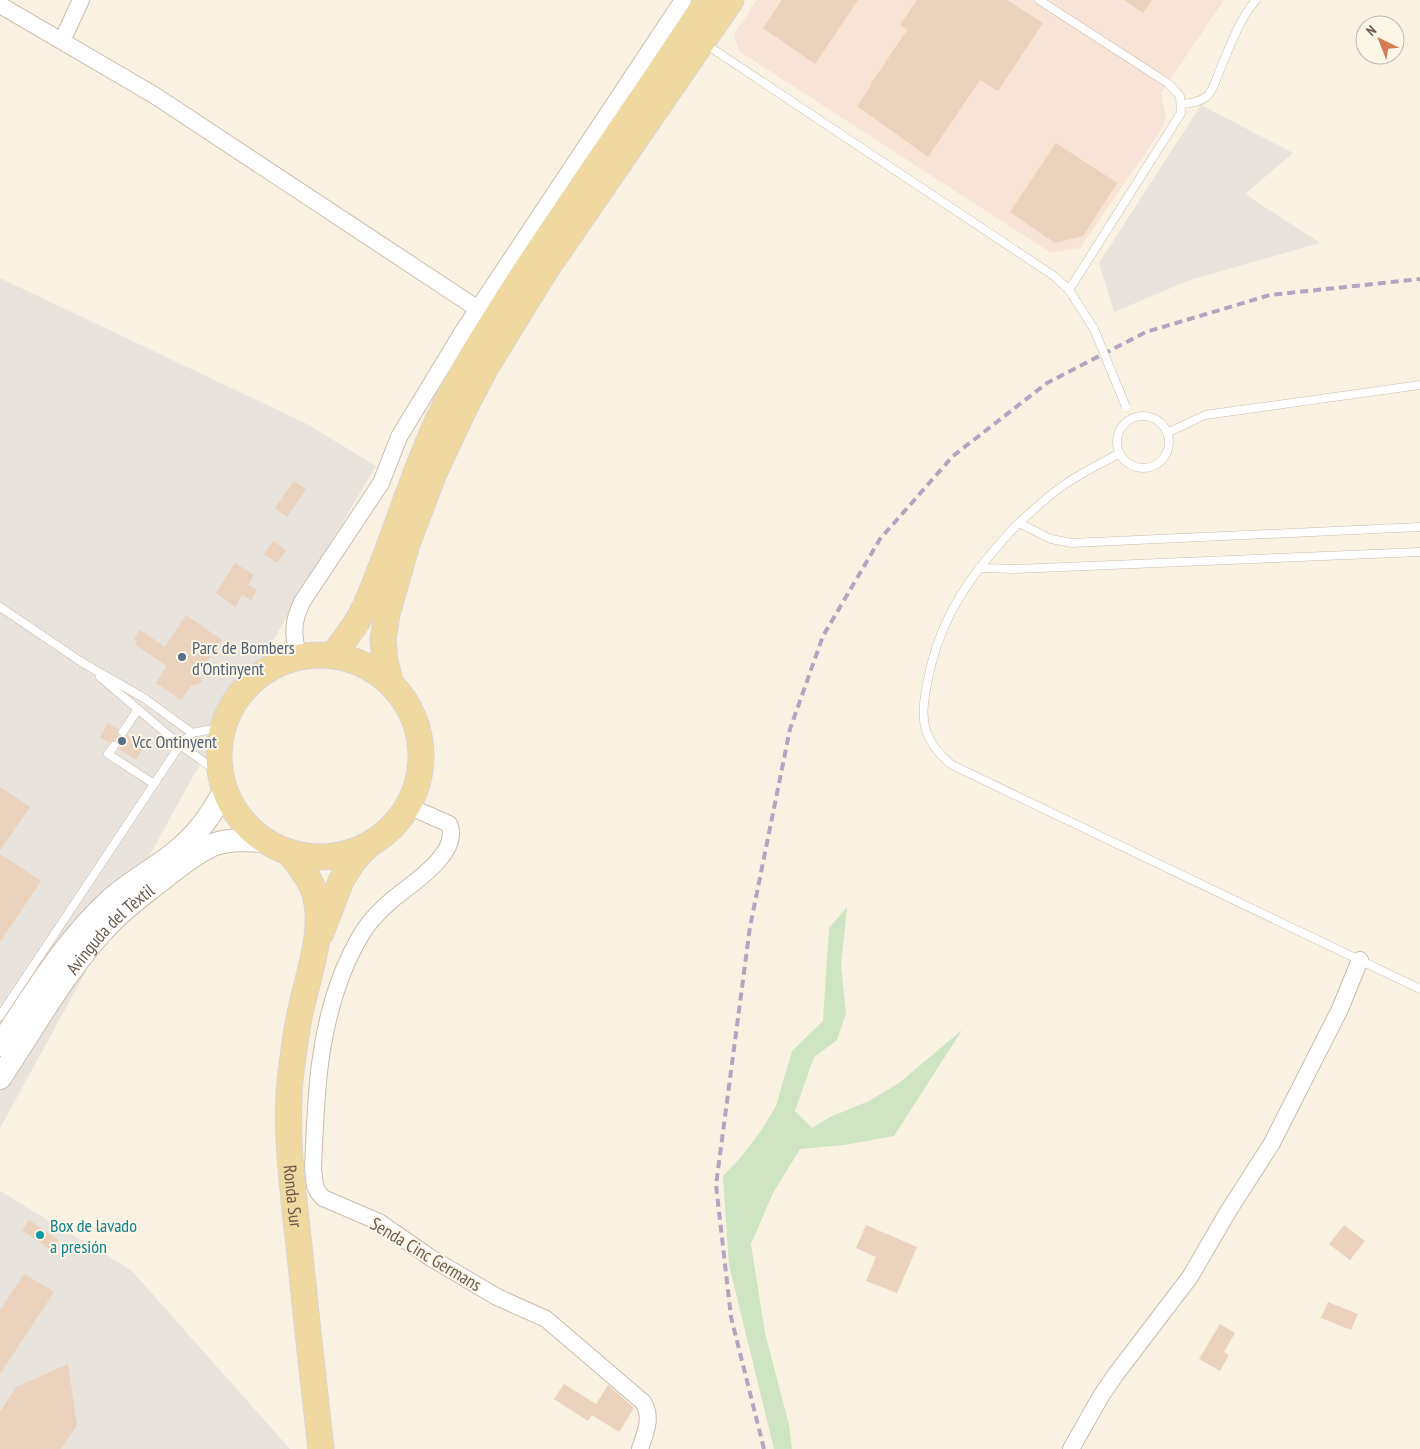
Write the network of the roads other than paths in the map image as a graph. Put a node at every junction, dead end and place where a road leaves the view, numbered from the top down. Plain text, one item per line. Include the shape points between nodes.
1 (81, 0) edge
2 (683, 0) edge
3 (708, 0) edge
4 (731, 0) edge
5 (1039, 0) edge
6 (1256, 0) edge
7 (0, 5) edge
8 (62, 41) junction
9 (702, 42) junction
10 (1181, 104) junction
11 (1069, 290) junction
12 (478, 309) junction
13 (1420, 385) edge
14 (1131, 418) junction
15 (1167, 433) junction
16 (1120, 453) junction
17 (1019, 523) junction
18 (1420, 527) edge
19 (1420, 552) edge
20 (979, 568) junction
21 (0, 607) edge
22 (335, 653) junction
23 (298, 656) junction
24 (83, 663) junction
25 (391, 684) junction
26 (138, 709) junction
27 (224, 727) junction
28 (123, 732) dead end
29 (192, 733) junction
30 (180, 745) junction
31 (114, 746) dead end
32 (223, 782) junction
33 (154, 784) junction
34 (408, 806) junction
35 (264, 841) junction
36 (368, 846) junction
37 (288, 852) junction
38 (316, 945) junction
39 (1360, 960) junction
40 (1420, 989) edge
41 (0, 1016) edge
42 (0, 1046) edge
43 (0, 1078) edge
44 (321, 1449) edge
45 (640, 1449) edge
46 (1071, 1449) edge

1 - 8 street
2 - 12 street
3 - 22 main road via 479,344 453,390 413,478 366,605
4 - 9 main road
5 - 10 lane via 1169,84 1180,96
6 - 10 lane via 1236,31 1208,96 1197,102
7 - 8 street
8 - 12 street via 154,95
9 - 11 lane via 1054,276
9 - 25 main road via 546,271 465,407 434,473 389,605 383,640
10 - 11 lane via 1181,113
11 - 14 lane, bridge via 1094,329
12 - 23 street via 411,415 381,484 302,602 294,627
13 - 15 lane via 1205,415
14 - 15 lane via 1148,416 1157,420
14 - 16 lane via 1117,437
15 - 16 lane via 1169,442 1163,458 1149,467 1132,465
16 - 17 lane via 1066,484
17 - 18 lane via 1051,539 1072,543
17 - 20 lane
19 - 20 lane
20 - 39 lane via 952,607 931,660 924,717 927,732 942,757 952,765
21 - 24 lane
22 - 23 main road
22 - 25 main road via 362,662
23 - 27 main road via 285,660 252,682 235,702
24 - 26 lane
24 - 29 lane via 144,698
25 - 34 main road via 413,716 422,755 418,782
26 - 28 lane
26 - 30 lane
27 - 29 lane
27 - 32 main road via 219,750
29 - 30 lane
30 - 32 lane
30 - 33 lane
31 - 33 lane via 108,754
32 - 35 main road via 240,819
32 - 42 street, Avinguda del Tèxtil via 207,820 180,849 123,890 96,915 54,966
33 - 41 lane
34 - 36 main road via 391,829
34 - 45 street, Senda Cinc Germans via 449,824 448,844 435,865 387,904 367,926 346,964 320,1056 313,1169 315,1186 323,1198 379,1222 430,1258 557,1328 643,1402 648,1416
35 - 37 main road
35 - 43 street, Avinguda del Tèxtil via 235,840 215,844 194,855 134,901 89,947
36 - 37 main road via 324,857
36 - 38 main road, Ronda Sur via 354,860 341,882
37 - 38 main road, Ronda Sur via 315,891 318,907
38 - 44 main road, Ronda Sur via 296,1038 289,1115 293,1196
39 - 40 lane
39 - 46 street via 1340,1009 1272,1143 1181,1290 1116,1374

